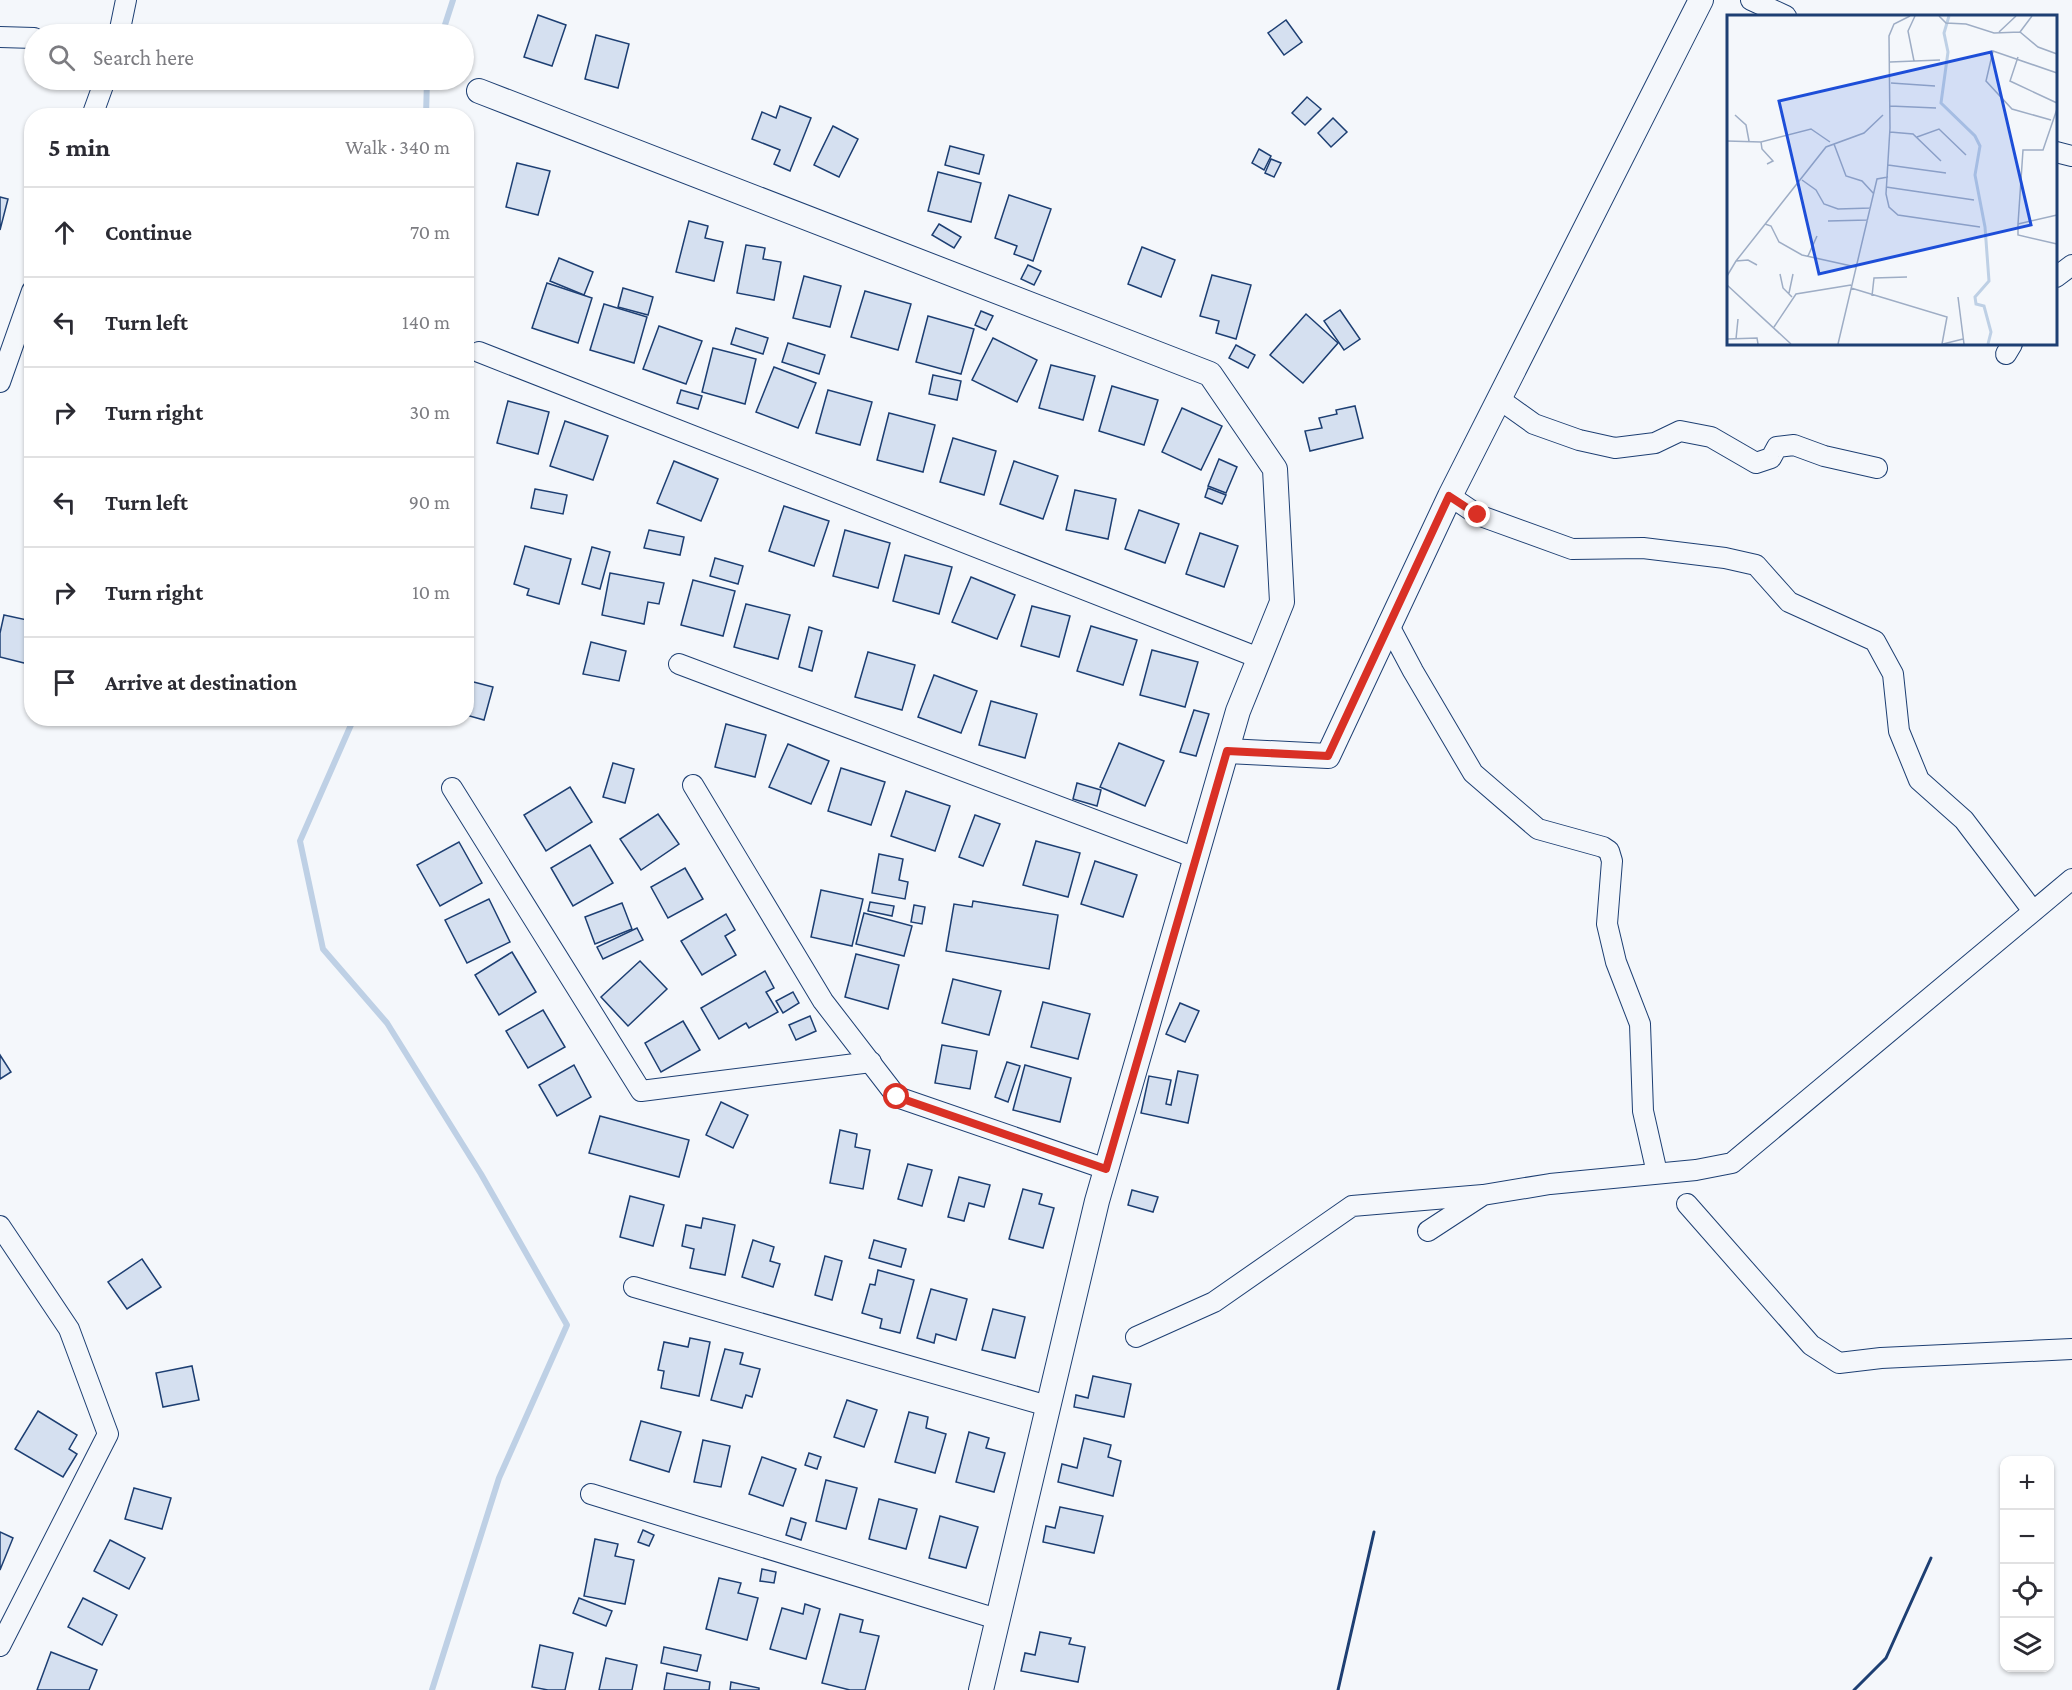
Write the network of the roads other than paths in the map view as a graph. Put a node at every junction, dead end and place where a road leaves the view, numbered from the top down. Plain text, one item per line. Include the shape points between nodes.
1 (126, 0) edge
2 (1701, 0) edge
3 (1751, 0) edge
4 (1784, 15) edge
5 (121, 24) edge
6 (0, 37) edge
7 (24, 38) edge
8 (101, 90) edge
9 (479, 91) dead end
10 (95, 108) edge
11 (2057, 152) edge
12 (2072, 156) edge
13 (2072, 265) edge
14 (2057, 276) edge
15 (24, 314) edge
16 (478, 352) dead end
17 (0, 382) edge
18 (1499, 399) junction
19 (1877, 468) dead end
20 (1449, 496) junction
21 (1388, 624) junction
22 (1259, 658) junction
23 (679, 664) dead end
24 (1227, 751) junction
25 (693, 785) dead end
26 (452, 788) dead end
27 (1196, 858) junction
28 (2072, 879) edge
29 (2033, 911) junction
30 (871, 1062) junction
31 (1106, 1169) junction
32 (1657, 1173) junction
33 (1483, 1195) junction
34 (1687, 1204) dead end
35 (0, 1226) edge
36 (1428, 1231) dead end
37 (634, 1287) dead end
38 (1136, 1337) dead end
39 (2072, 1349) edge
40 (1048, 1406) junction
41 (591, 1494) dead end
42 (996, 1619) junction
43 (0, 1646) edge
44 (981, 1690) edge

1 - 5 street
2 - 18 street
3 - 4 street
6 - 7 street
8 - 10 street
9 - 22 street via 1210,374 1275,470 1282,602
11 - 12 street
13 - 14 street
15 - 17 street
16 - 22 street
18 - 19 street via 1534,424 1615,448 1655,443 1680,431 1711,437 1756,463 1771,458 1778,447 1794,445
18 - 20 street
20 - 21 street
20 - 29 street via 1478,515 1572,549 1643,548 1756,565 1789,602 1875,641 1893,674 1899,731 1919,780 1964,820
21 - 24 street via 1328,756
21 - 32 street via 1473,773 1538,828 1610,852 1607,924 1616,962 1640,1024 1643,1111
22 - 24 street
23 - 27 street
24 - 27 street
25 - 30 street via 823,1001
26 - 30 street via 641,1091
27 - 31 street
28 - 29 street
29 - 32 street via 1732,1163
30 - 31 street via 897,1097
31 - 40 street
32 - 33 street
33 - 36 street
33 - 38 street via 1352,1206 1214,1302
34 - 39 street via 1811,1346 1839,1363
35 - 43 street via 69,1329 108,1434
37 - 40 street
40 - 42 street
41 - 42 street
42 - 44 street

